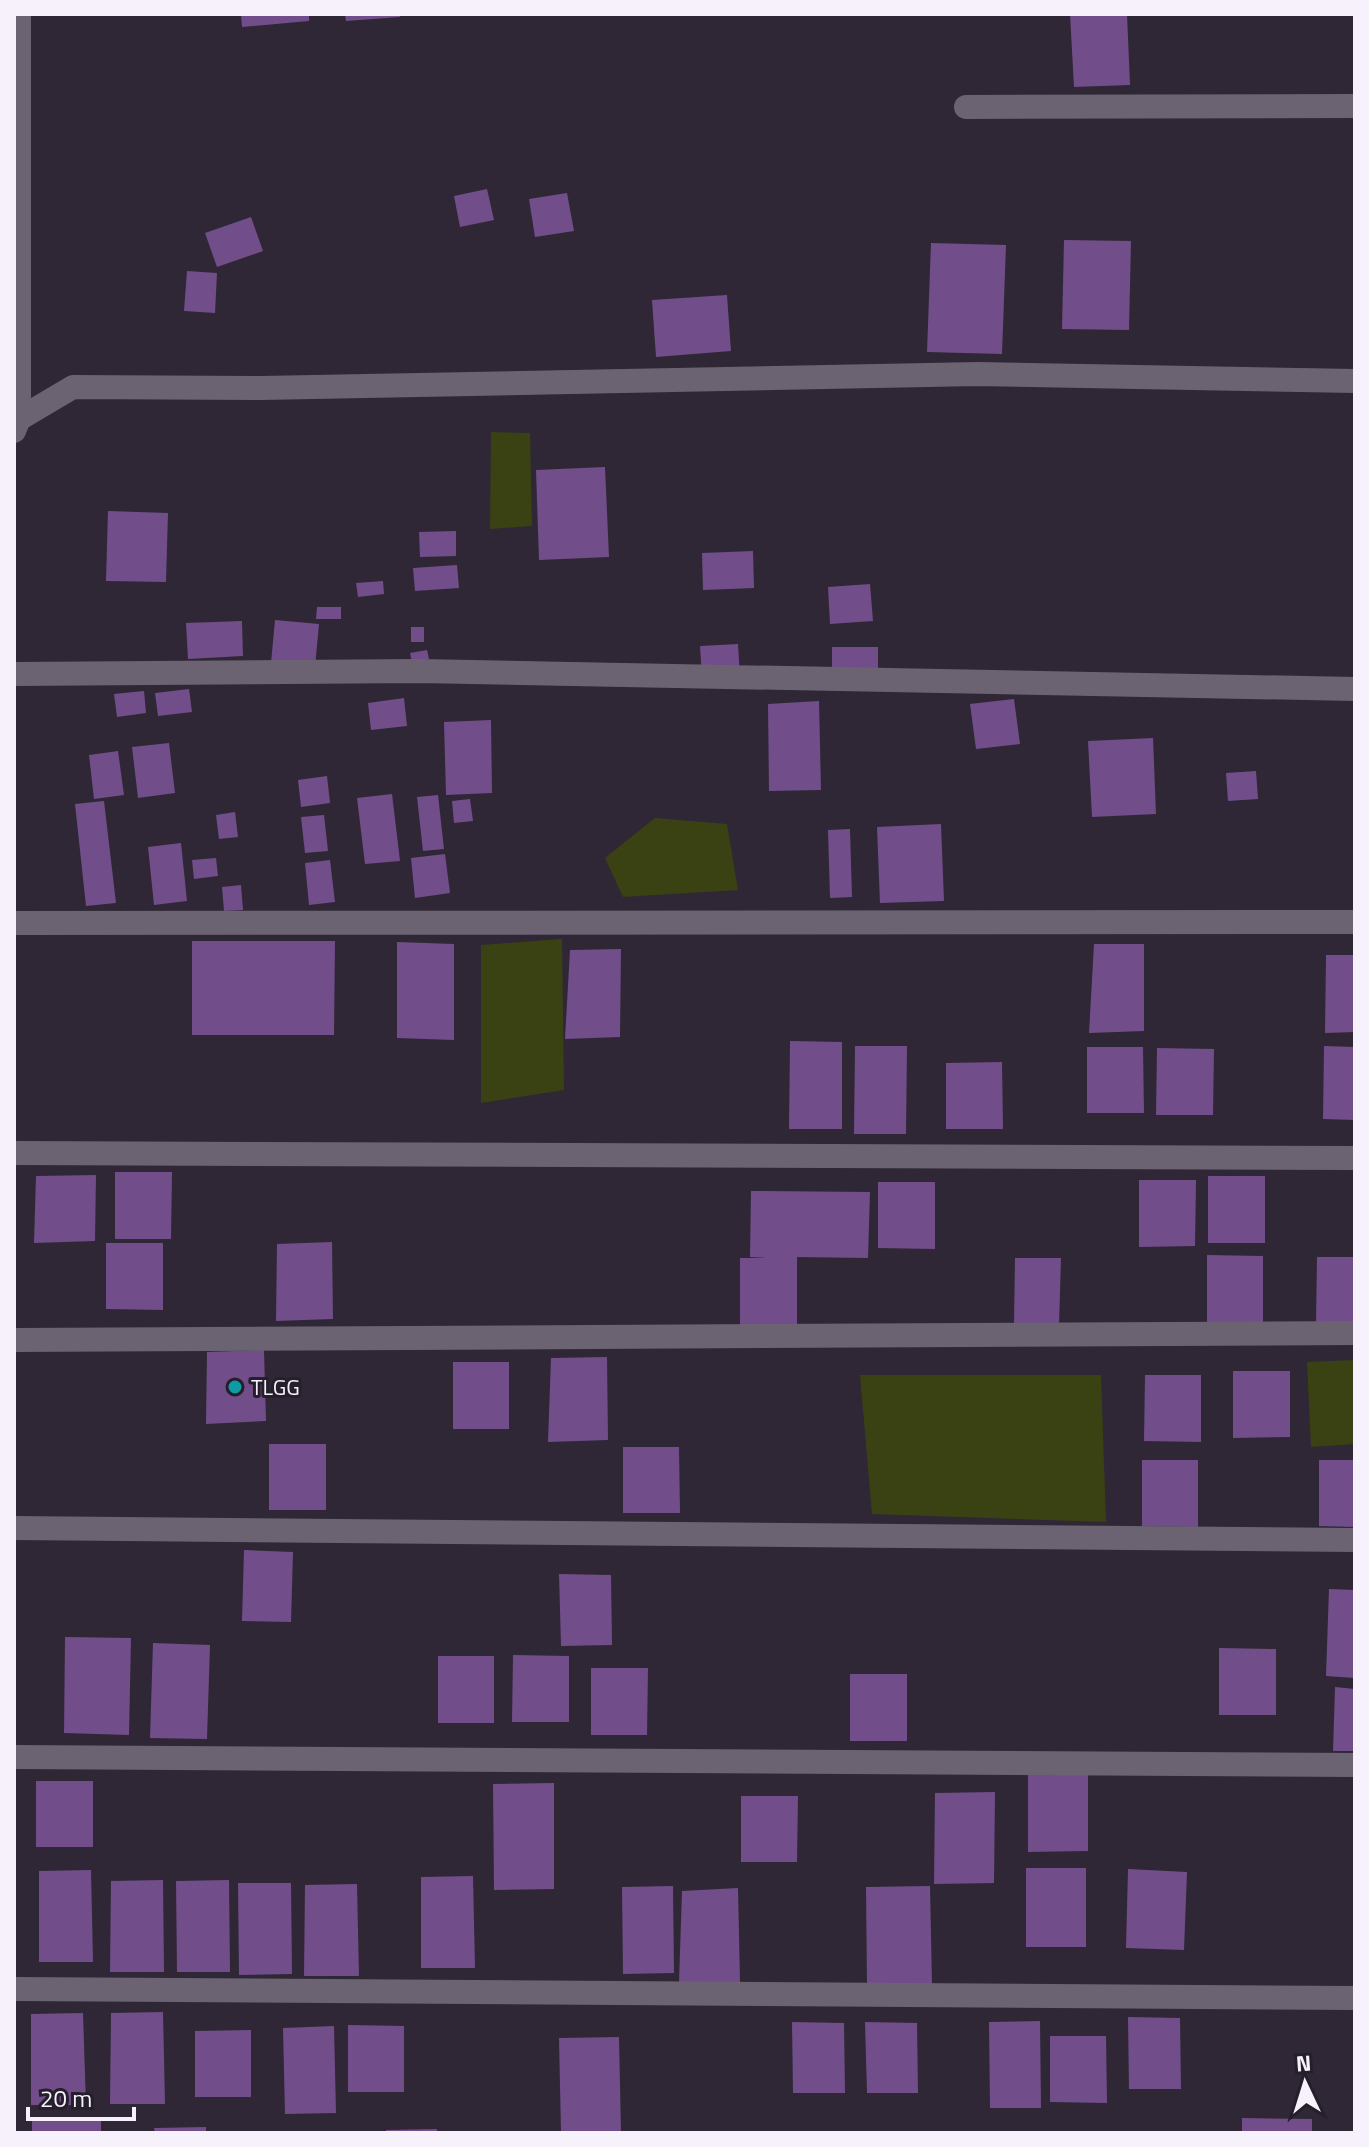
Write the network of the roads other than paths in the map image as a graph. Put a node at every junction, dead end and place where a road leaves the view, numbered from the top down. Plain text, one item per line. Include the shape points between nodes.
1 (19, 14) edge
2 (1355, 106) edge
3 (966, 107) dead end
4 (1355, 381) edge
5 (16, 423) edge
6 (14, 674) edge
7 (1355, 689) edge
8 (1355, 922) edge
9 (14, 923) edge
10 (14, 1153) edge
11 (1355, 1158) edge
12 (1355, 1333) edge
13 (14, 1340) edge
14 (14, 1528) edge
15 (1355, 1540) edge
16 (14, 1757) edge
17 (1355, 1765) edge
18 (14, 1989) edge
19 (1355, 1998) edge

1 - 5 street
2 - 3 street
4 - 5 street via 978,374 73,387
6 - 7 street via 418,671
8 - 9 street
10 - 11 street
12 - 13 street
14 - 15 street
16 - 17 street
18 - 19 street

